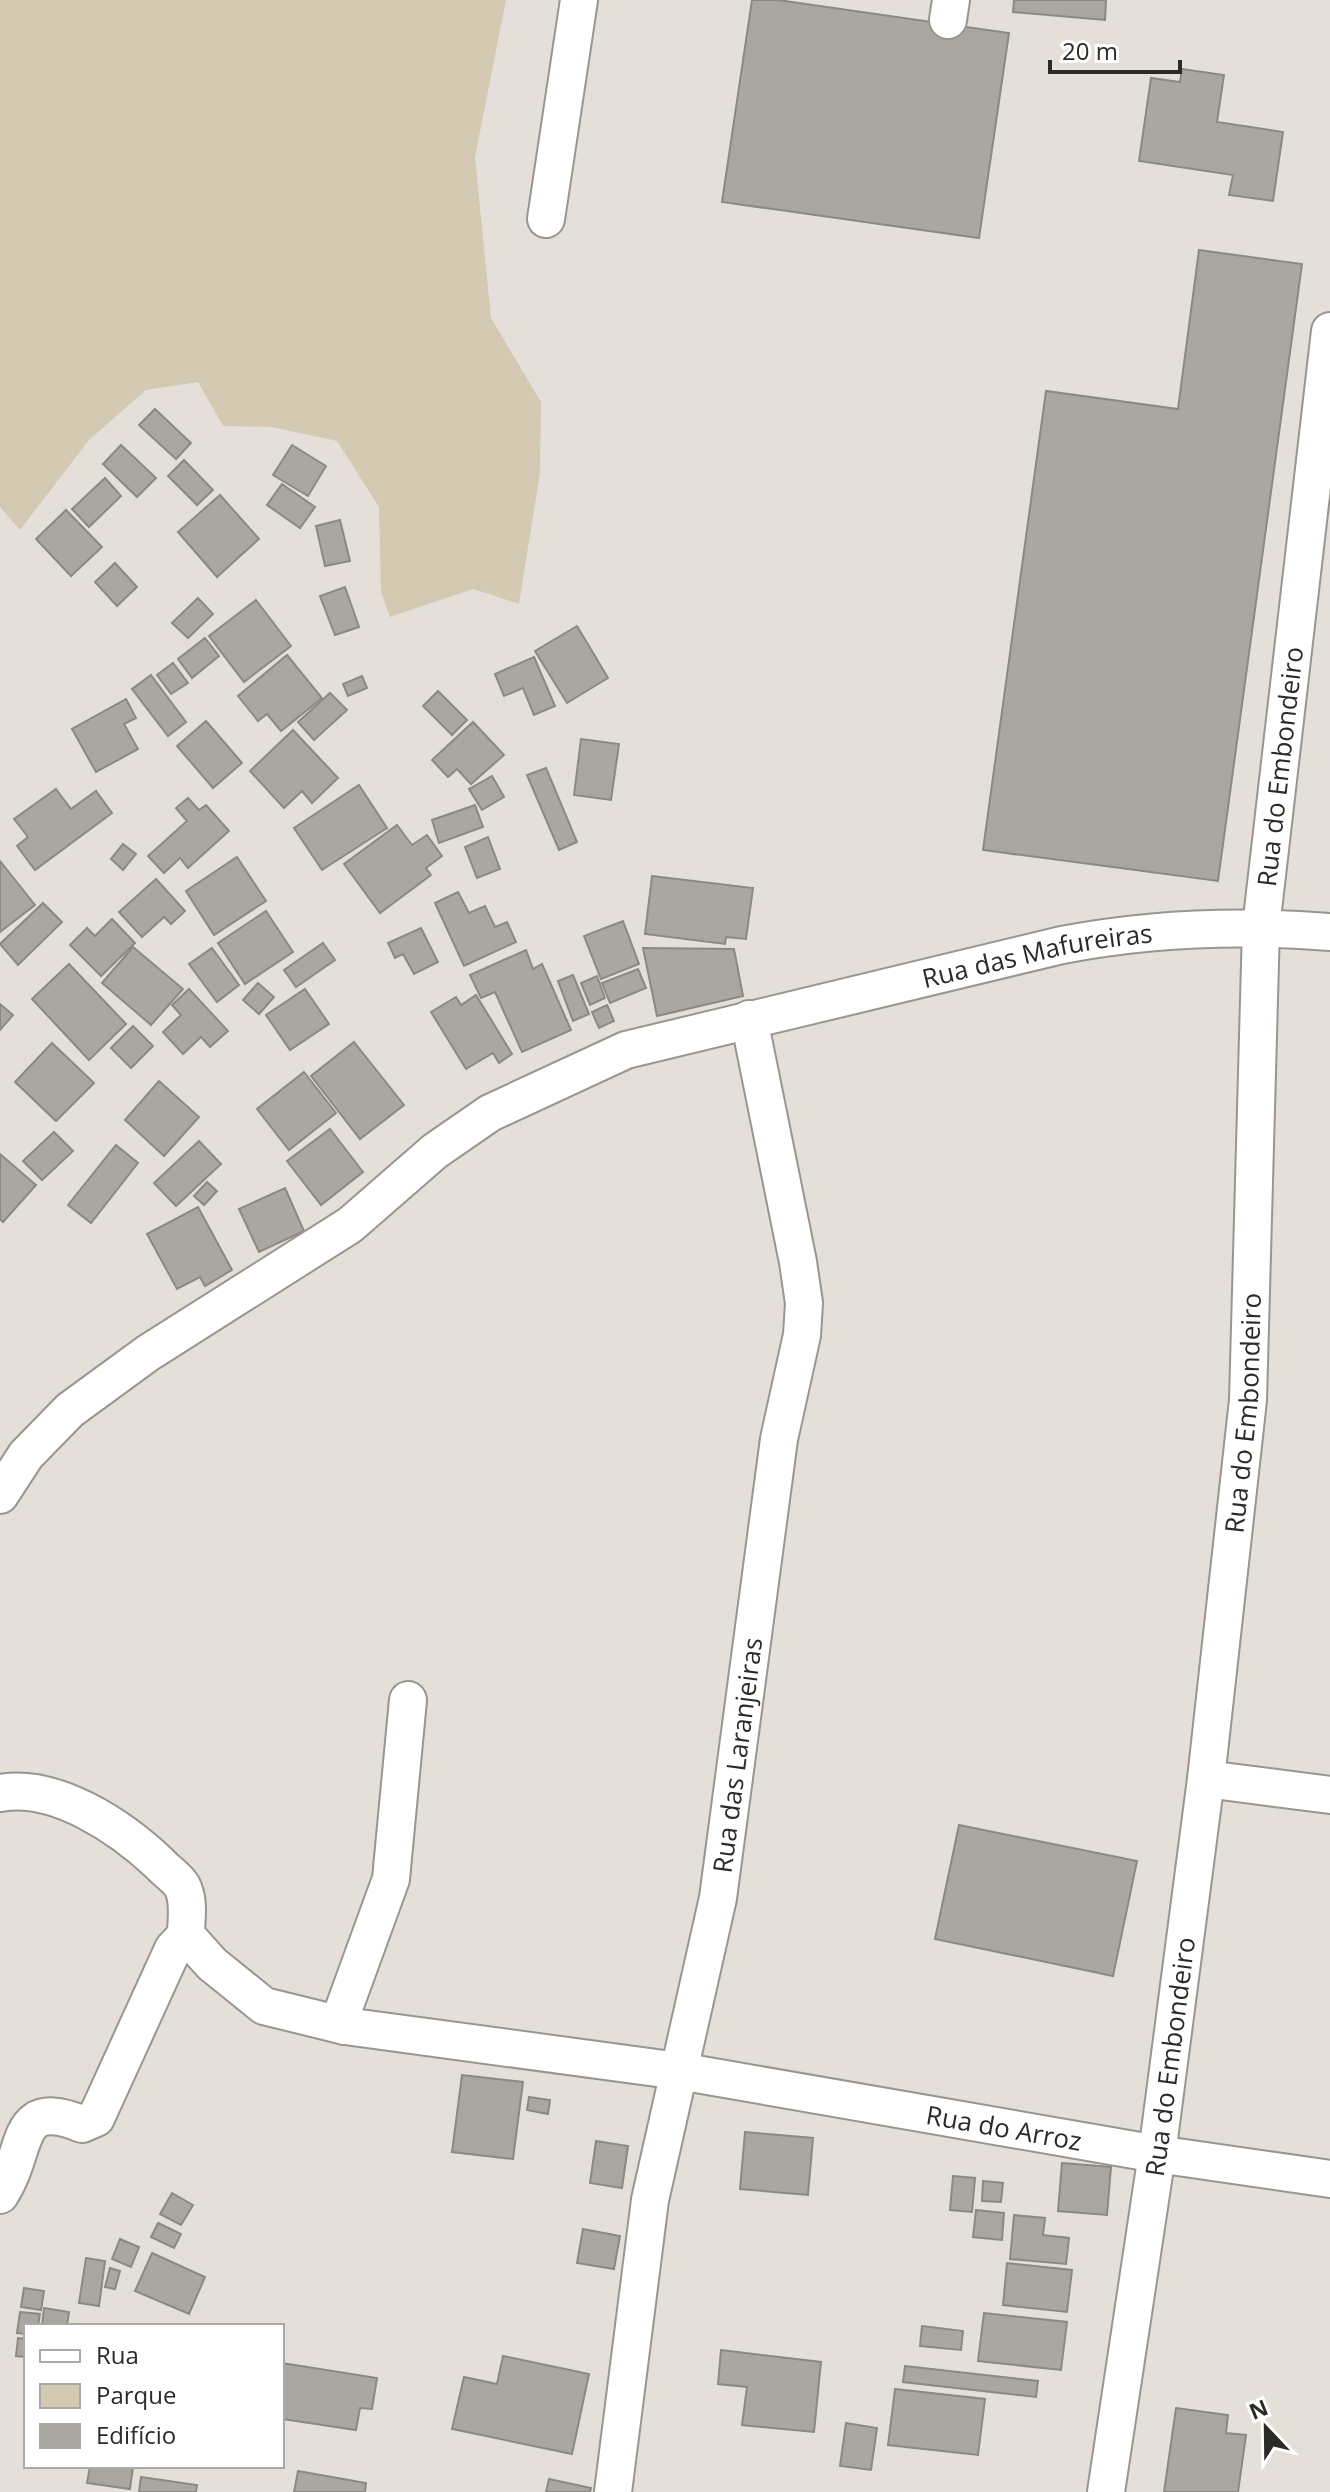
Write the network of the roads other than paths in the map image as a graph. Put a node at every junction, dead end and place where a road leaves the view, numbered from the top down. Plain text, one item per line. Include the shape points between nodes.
1 (579, 0) edge
2 (546, 219) dead end
3 (1330, 331) edge
4 (1261, 927) junction
5 (1330, 932) edge
6 (749, 1019) junction
7 (0, 1495) edge
8 (408, 1700) dead end
9 (1206, 1779) junction
10 (0, 1793) edge
11 (1330, 1795) edge
12 (186, 1935) junction
13 (345, 2026) junction
14 (679, 2071) junction
15 (1157, 2154) junction
16 (1330, 2179) edge
17 (0, 2195) edge
18 (613, 2492) edge
19 (1106, 2492) edge

1 - 2 street
3 - 4 street, Rua do Embondeiro
4 - 5 street, Rua das Mafureiras
4 - 6 street, Rua das Mafureiras via 1103,937
4 - 9 street, Rua do Embondeiro via 1248,1400
6 - 7 street, Rua das Mafureiras via 626,1050 490,1113 435,1151 350,1225 148,1353 70,1410 26,1455
6 - 14 street, Rua das Laranjeiras via 804,1303 802,1335 779,1439 718,1898
8 - 13 street via 391,1879 344,2008
9 - 11 street
9 - 15 street, Rua do Embondeiro
10 - 12 street via 16,1790 77,1806 133,1839 181,1885 187,1901
12 - 13 street, Rua do Arroz via 264,2006
12 - 17 street via 173,1949 96,2118 82,2124 58,2114 34,2119
13 - 14 street, Rua do Arroz
14 - 15 street, Rua do Arroz
14 - 18 street, Rua das Laranjeiras via 650,2200
15 - 16 street, Rua do Arroz
15 - 19 street, Rua do Embondeiro

